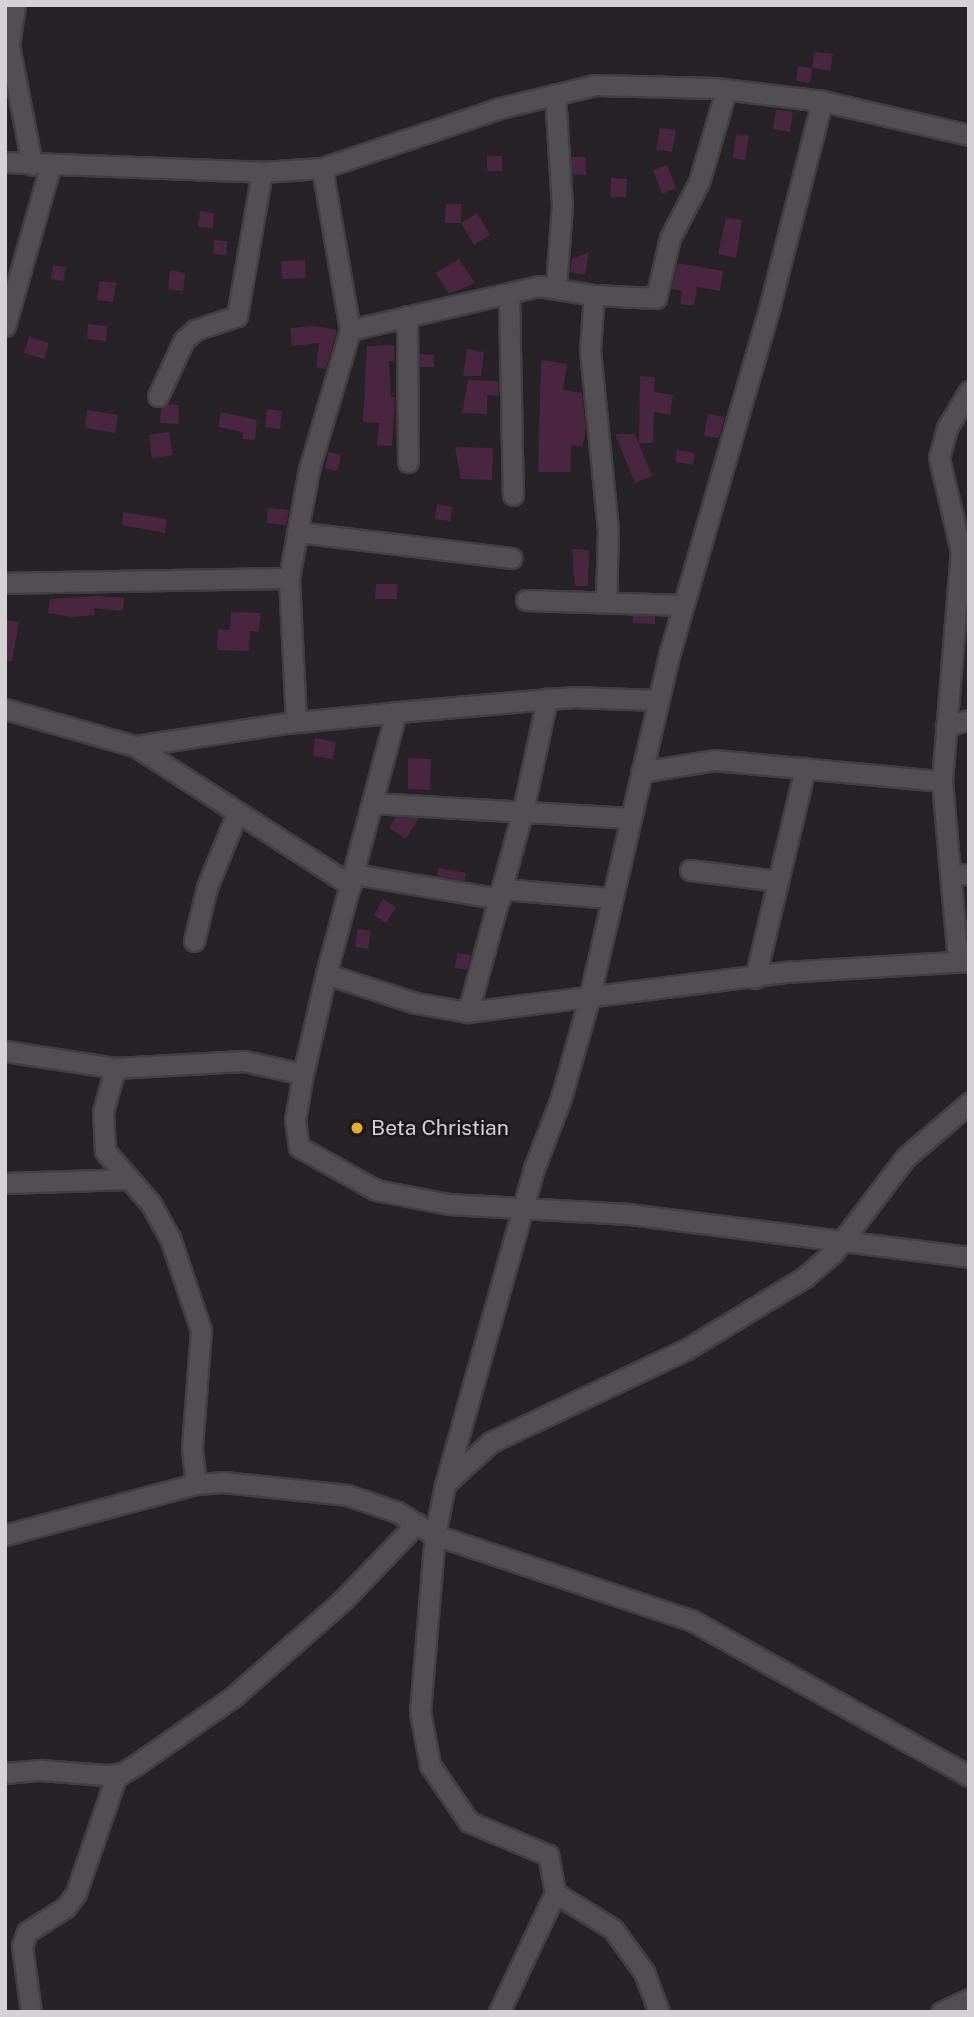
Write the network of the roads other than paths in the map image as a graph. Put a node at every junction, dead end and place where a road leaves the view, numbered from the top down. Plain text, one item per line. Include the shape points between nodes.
1 (15, 5) edge
2 (726, 90) junction
3 (555, 93) junction
4 (821, 101) junction
5 (969, 135) edge
6 (5, 162) edge
7 (41, 166) junction
8 (322, 168) junction
9 (262, 172) junction
10 (556, 286) junction
11 (509, 293) junction
12 (594, 295) junction
13 (9, 300) edge
14 (407, 316) junction
15 (5, 326) edge
16 (350, 330) junction
17 (969, 391) edge
18 (159, 397) dead end
19 (408, 462) dead end
20 (513, 495) dead end
21 (297, 532) junction
22 (511, 558) dead end
23 (289, 578) junction
24 (5, 583) edge
25 (526, 600) dead end
26 (606, 602) junction
27 (683, 605) junction
28 (547, 699) junction
29 (658, 700) junction
30 (5, 709) edge
31 (396, 712) junction
32 (969, 720) edge
33 (296, 722) junction
34 (946, 726) junction
35 (135, 746) junction
36 (805, 768) junction
37 (641, 772) junction
38 (942, 781) junction
39 (372, 803) junction
40 (523, 810) junction
41 (237, 813) junction
42 (630, 818) junction
43 (690, 870) dead end
44 (960, 874) edge
45 (352, 879) junction
46 (778, 881) junction
47 (501, 895) junction
48 (611, 898) junction
49 (194, 941) dead end
50 (963, 961) edge
51 (327, 974) junction
52 (755, 978) junction
53 (589, 999) junction
54 (468, 1012) junction
55 (5, 1051) edge
56 (115, 1068) junction
57 (303, 1074) junction
58 (969, 1103) edge
59 (127, 1179) junction
60 (5, 1183) edge
61 (523, 1207) junction
62 (842, 1241) junction
63 (969, 1257) edge
64 (196, 1484) junction
65 (445, 1485) junction
66 (417, 1523) junction
67 (5, 1535) edge
68 (435, 1535) junction
69 (5, 1773) edge
70 (117, 1774) junction
71 (969, 1776) edge
72 (555, 1893) junction
73 (969, 1999) edge
74 (31, 2012) edge
75 (499, 2012) edge
76 (659, 2012) edge
77 (941, 2012) edge

1 - 7 street via 9,45
2 - 3 street via 595,85
2 - 4 street
2 - 12 street via 699,182 670,238 656,298
3 - 8 street
3 - 10 street via 562,206
4 - 5 street
4 - 27 street via 773,292
6 - 7 street
7 - 9 street
7 - 13 street
8 - 9 street
8 - 16 street
9 - 18 street via 237,316 194,330 184,340
10 - 11 street
10 - 12 street
11 - 14 street
11 - 20 street
12 - 26 street via 590,350 608,531
13 - 15 street
14 - 16 street
14 - 19 street
16 - 21 street via 318,432
17 - 34 street via 944,436 939,458 961,551
21 - 22 street
21 - 23 street
23 - 24 street
23 - 33 street
25 - 26 street
26 - 27 street
27 - 29 street
28 - 29 street
28 - 31 street
28 - 40 street
29 - 37 street
30 - 35 street via 32,713
31 - 33 street
31 - 39 street
32 - 34 street
33 - 35 street
34 - 38 street
35 - 41 street
36 - 37 street via 714,760
36 - 38 street
36 - 46 street
37 - 42 street
38 - 44 street
39 - 40 street
39 - 45 street
40 - 42 street
40 - 47 street
41 - 45 street
41 - 49 street via 207,887
42 - 48 street
43 - 46 street
44 - 50 street
45 - 47 street
45 - 51 street
46 - 52 street
47 - 48 street
47 - 54 street
48 - 53 street
50 - 52 street via 785,972
51 - 54 street via 416,1003
51 - 57 street
52 - 53 street
53 - 54 street
53 - 61 street
55 - 56 street
56 - 57 street via 244,1061
56 - 59 street via 102,1128 106,1151
57 - 61 street via 295,1120 302,1150 388,1193 449,1203
58 - 62 street via 906,1157
59 - 60 street
59 - 64 street via 151,1204 170,1238 201,1330 192,1448
61 - 62 street via 629,1214
61 - 65 street
62 - 63 street
62 - 65 street via 805,1277 687,1349 491,1442
64 - 66 street via 326,1491 397,1512
64 - 67 street
65 - 68 street
66 - 68 street
66 - 70 street via 344,1599 233,1697
68 - 71 street via 691,1620
68 - 72 street via 420,1712 430,1765 476,1828 548,1855
69 - 70 street
70 - 74 street via 76,1893 66,1907 27,1932 22,1946
72 - 75 street
72 - 76 street via 613,1929 644,1972
73 - 77 street

